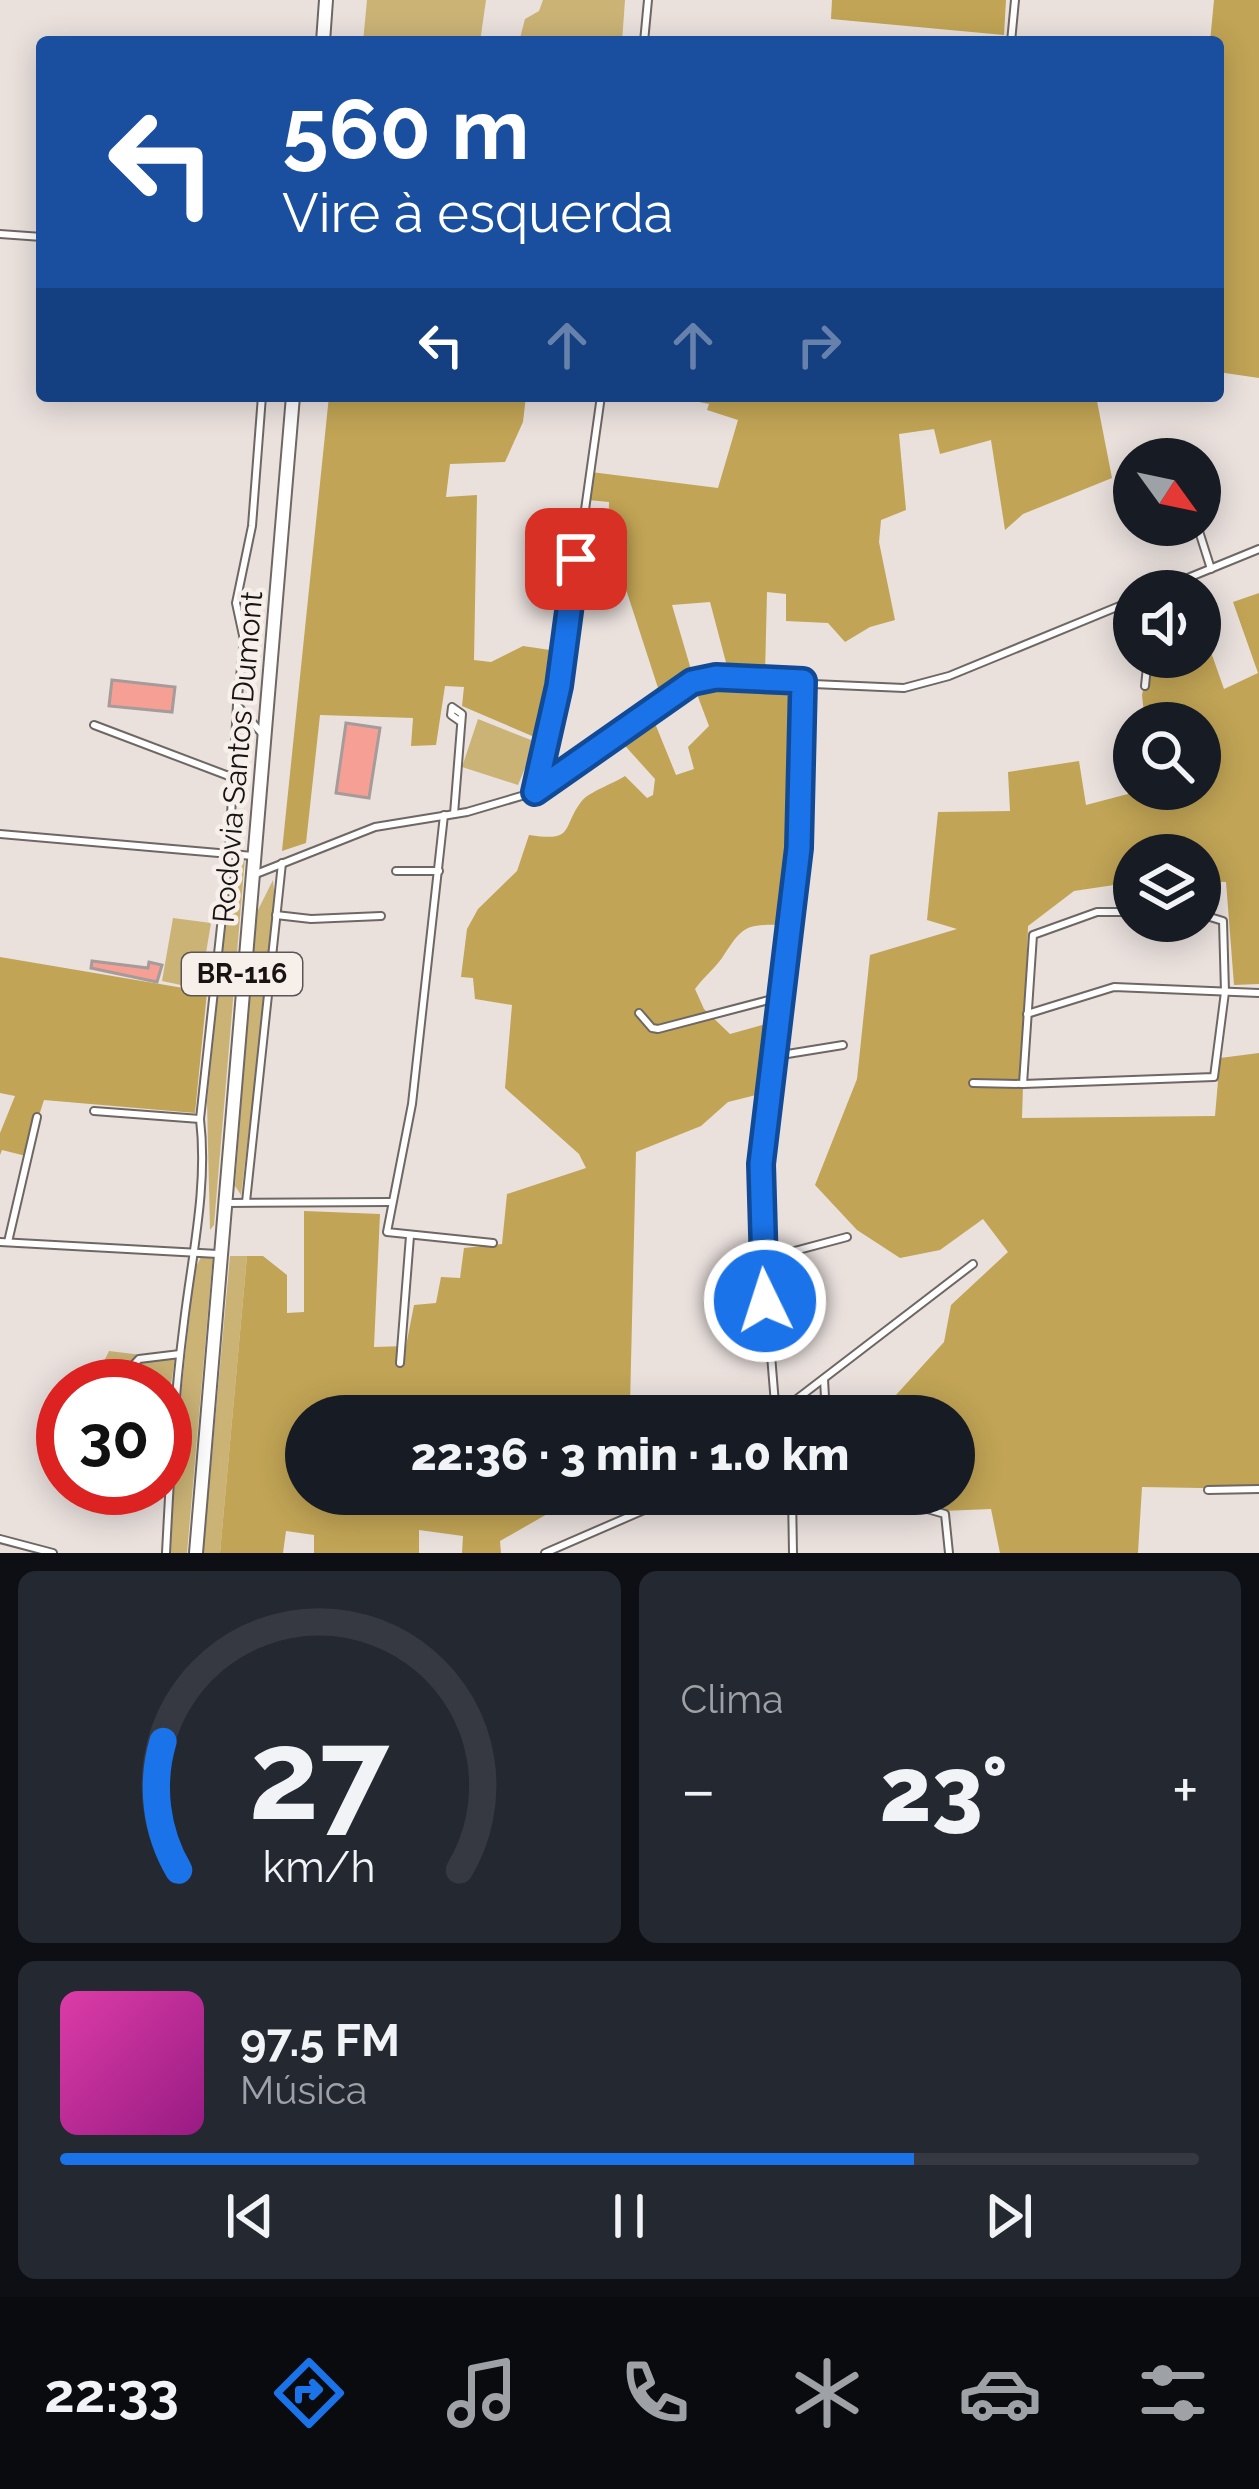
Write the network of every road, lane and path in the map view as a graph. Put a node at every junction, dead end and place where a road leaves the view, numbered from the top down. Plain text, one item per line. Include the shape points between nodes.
1 (326, 0) edge
2 (648, 0) edge
3 (1015, 0) edge
4 (323, 36) edge
5 (645, 36) edge
6 (1012, 36) edge
7 (0, 234) edge
8 (36, 237) edge
9 (262, 402) edge
10 (293, 402) edge
11 (600, 402) edge
12 (1204, 546) edge
13 (1259, 548) edge
14 (1211, 569) joint
15 (1113, 608) edge
16 (1146, 678) edge
17 (803, 681) junction
18 (1145, 686) dead end
19 (237, 705) junction
20 (461, 722) dead end
21 (94, 725) dead end
22 (265, 737) junction
23 (234, 778) junction
24 (535, 792) junction
25 (449, 814) junction
26 (0, 834) edge
27 (229, 854) junction
28 (255, 856) junction
29 (282, 863) junction
30 (395, 871) dead end
31 (439, 871) junction
32 (253, 875) junction
33 (1113, 912) edge
34 (276, 915) junction
35 (381, 916) dead end
36 (1221, 920) edge
37 (1225, 992) junction
38 (1259, 993) edge
39 (784, 996) junction
40 (639, 1013) dead end
41 (1027, 1015) junction
42 (843, 1046) dead end
43 (775, 1056) junction
44 (974, 1083) dead end
45 (1023, 1084) junction
46 (94, 1112) dead end
47 (37, 1118) dead end
48 (200, 1119) junction
49 (246, 1202) junction
50 (391, 1202) junction
51 (225, 1203) junction
52 (410, 1236) junction
53 (847, 1237) dead end
54 (4, 1242) edge
55 (494, 1243) dead end
56 (194, 1252) junction
57 (221, 1255) junction
58 (761, 1260) junction
59 (973, 1264) dead end
60 (181, 1354) junction
61 (140, 1359) edge
62 (400, 1363) dead end
63 (824, 1379) junction
64 (778, 1395) edge
65 (804, 1395) edge
66 (825, 1395) edge
67 (1259, 1489) edge
68 (1208, 1490) dead end
69 (633, 1515) edge
70 (793, 1515) edge
71 (945, 1515) edge
72 (0, 1539) edge
73 (53, 1553) edge
74 (166, 1553) edge
75 (196, 1553) edge
76 (545, 1553) edge
77 (793, 1553) edge
78 (949, 1553) edge

1 - 4 highway
2 - 5 street
3 - 6 street
7 - 8 street
9 - 19 street via 252,526 236,603 244,640
10 - 22 highway, Rodovia Santos Dumont / BR-116
11 - 24 street via 565,652
12 - 14 street
13 - 14 street
15 - 17 street via 923,684
16 - 18 street
17 - 24 street via 692,682
17 - 39 street via 799,848
19 - 22 street
19 - 23 street
20 - 25 street
21 - 23 street
22 - 28 highway, Rodovia Santos Dumont / BR-116
23 - 27 street
24 - 25 street
25 - 29 street via 375,826
25 - 31 street
26 - 27 street
27 - 28 street
27 - 48 street
28 - 32 highway, Rodovia Santos Dumont / BR-116
29 - 32 street
29 - 34 street
30 - 31 street
31 - 50 street via 412,1104
32 - 51 highway, Rodovia Santos Dumont / BR-116
33 - 41 street via 1036,932
34 - 35 street
34 - 49 street
36 - 37 street
37 - 38 street
37 - 41 street via 1114,987
37 - 45 street via 1219,1067 1210,1079
39 - 40 street via 658,1029
39 - 43 street
41 - 45 street
42 - 43 street
43 - 58 street via 761,1164
44 - 45 street
46 - 48 street
47 - 54 street
48 - 56 street
49 - 50 street
49 - 51 street
50 - 52 street via 387,1232
51 - 57 highway, Rodovia Santos Dumont / BR-116
52 - 55 street
52 - 62 street
53 - 58 street
54 - 56 street
56 - 57 street
56 - 60 street
57 - 75 highway, Rodovia Santos Dumont / BR-116
58 - 64 street
59 - 63 street
60 - 61 street
60 - 74 street
63 - 65 street
63 - 66 street
67 - 68 street
69 - 76 street
70 - 77 street
71 - 78 street
72 - 73 street

